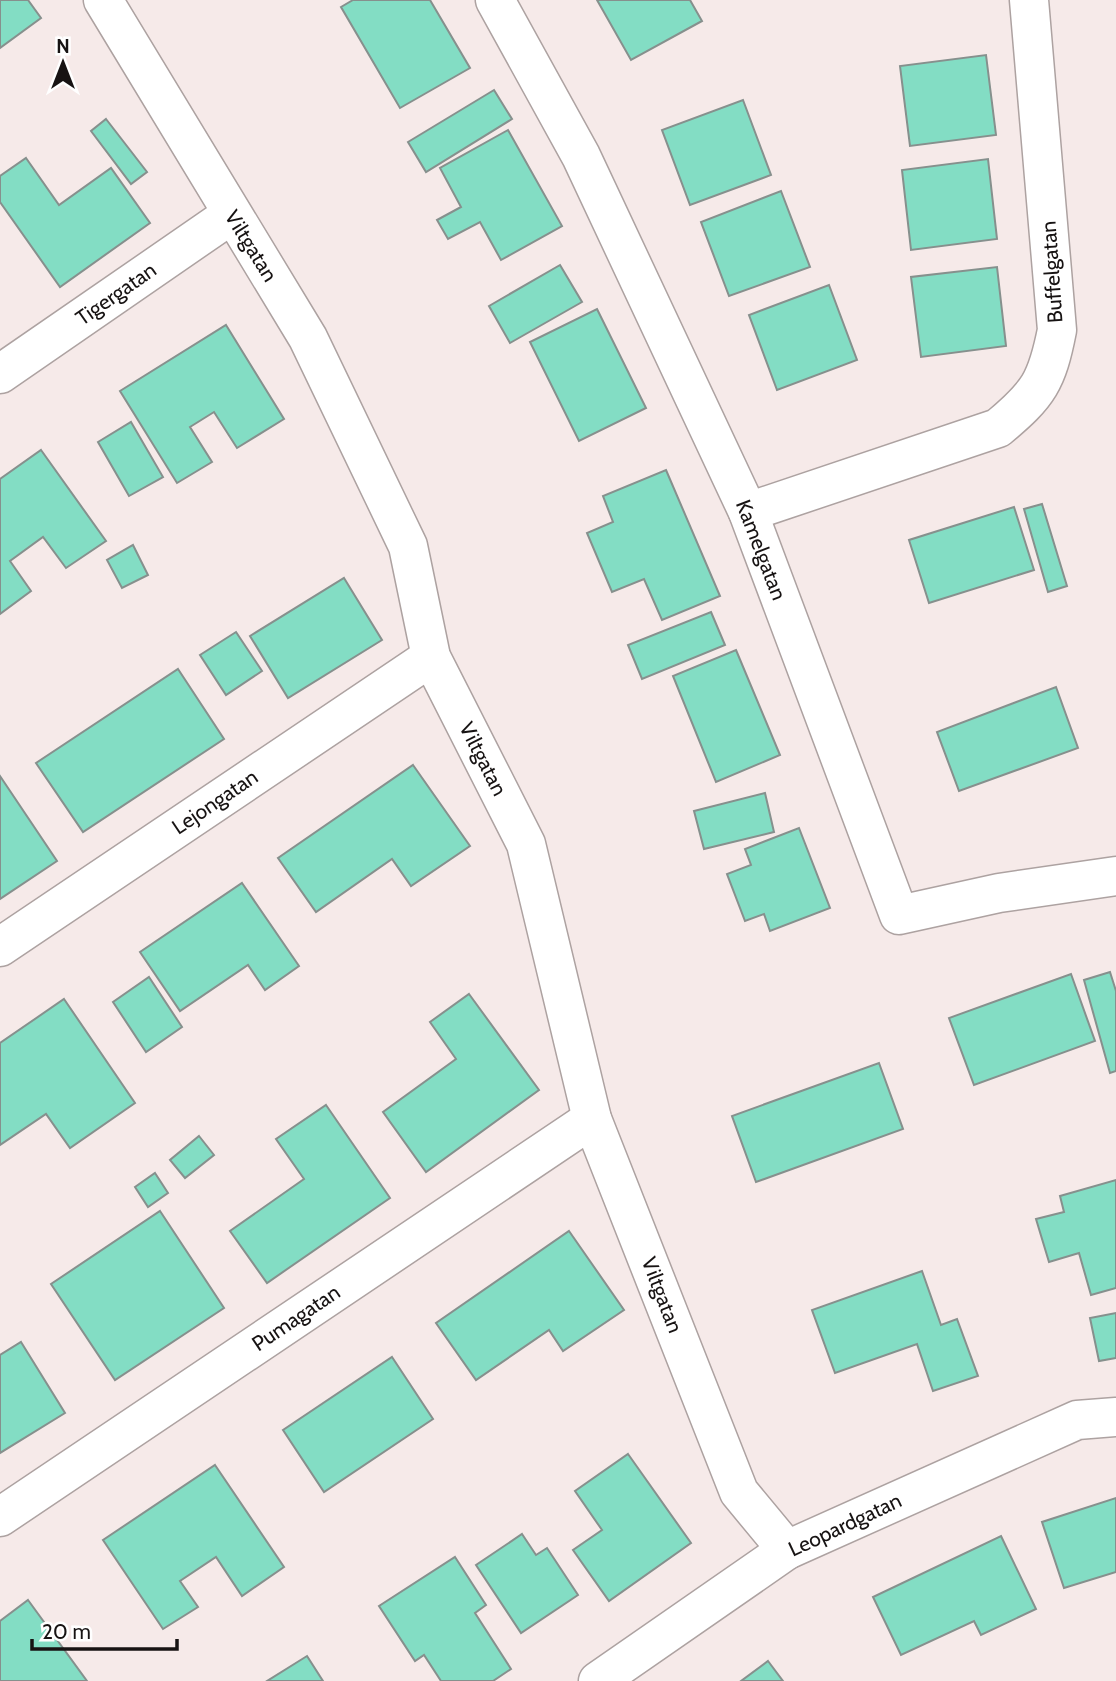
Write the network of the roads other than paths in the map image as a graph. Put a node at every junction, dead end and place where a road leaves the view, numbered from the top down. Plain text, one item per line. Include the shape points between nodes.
1 (103, 0) edge
2 (495, 0) edge
3 (1029, 0) edge
4 (232, 214) junction
5 (0, 374) edge
6 (748, 512) junction
7 (431, 657) junction
8 (1116, 876) edge
9 (0, 947) edge
10 (592, 1119) junction
11 (1116, 1416) edge
12 (0, 1517) edge
13 (787, 1550) junction
14 (597, 1681) edge

1 - 4 street, Viltgatan
2 - 6 street, Kamelgatan via 582,156
3 - 6 street, Buffelgatan via 1057,330 1049,369 1029,402 998,428
4 - 5 street, Tigergatan
4 - 7 street, Viltgatan via 308,338 408,546
6 - 8 street, Kamelgatan via 899,915 999,893
7 - 9 street, Lejongatan
7 - 10 street, Viltgatan via 526,845
10 - 12 street, Pumagatan
10 - 13 street, Viltgatan via 738,1492
11 - 13 street, Leopardgatan via 1077,1420
13 - 14 street, Leopardgatan

